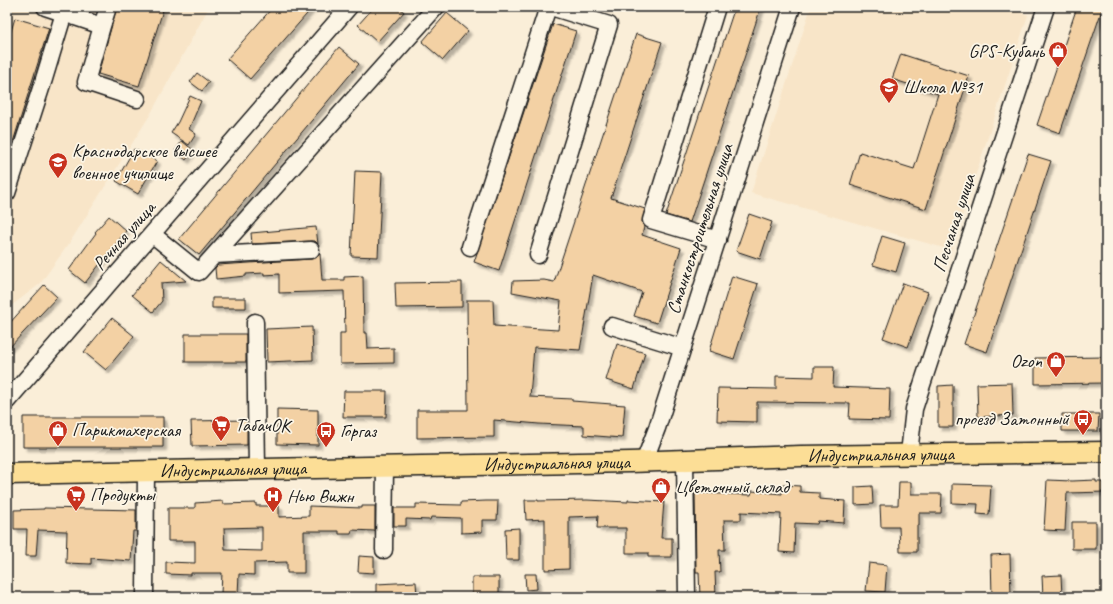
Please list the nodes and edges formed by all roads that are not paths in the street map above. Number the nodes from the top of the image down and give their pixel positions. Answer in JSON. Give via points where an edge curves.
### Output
{"nodes":[{"id":1,"x":45,"y":7,"type":"edge"},
{"id":2,"x":107,"y":7,"type":"edge"},
{"id":3,"x":349,"y":7,"type":"edge"},
{"id":4,"x":436,"y":7,"type":"edge"},
{"id":5,"x":549,"y":7,"type":"edge"},
{"id":6,"x":717,"y":7,"type":"edge"},
{"id":7,"x":792,"y":7,"type":"edge"},
{"id":8,"x":1046,"y":7,"type":"edge"},
{"id":9,"x":64,"y":13,"type":"junction"},
{"id":10,"x":102,"y":26,"type":"junction"},
{"id":11,"x":136,"y":99,"type":"dead end"},
{"id":12,"x":7,"y":193,"type":"edge"},
{"id":13,"x":152,"y":234,"type":"junction"},
{"id":14,"x":718,"y":240,"type":"junction"},
{"id":15,"x":470,"y":247,"type":"dead end"},
{"id":16,"x":312,"y":250,"type":"dead end"},
{"id":17,"x":214,"y":255,"type":"junction"},
{"id":18,"x":538,"y":255,"type":"dead end"},
{"id":19,"x":255,"y":322,"type":"dead end"},
{"id":20,"x":612,"y":326,"type":"dead end"},
{"id":21,"x":683,"y":348,"type":"junction"},
{"id":22,"x":7,"y":401,"type":"edge"},
{"id":23,"x":1106,"y":452,"type":"edge"},
{"id":24,"x":909,"y":454,"type":"junction"},
{"id":25,"x":685,"y":460,"type":"junction"},
{"id":26,"x":644,"y":462,"type":"junction"},
{"id":27,"x":385,"y":466,"type":"junction"},
{"id":28,"x":257,"y":469,"type":"junction"},
{"id":29,"x":146,"y":471,"type":"junction"},
{"id":30,"x":7,"y":474,"type":"edge"},
{"id":31,"x":384,"y":550,"type":"dead end"},
{"id":32,"x":145,"y":597,"type":"edge"},
{"id":33,"x":687,"y":597,"type":"edge"}],
"edges":[{"from":1,"to":9,"type":"street"},
{"from":2,"to":10,"type":"street"},
{"from":3,"to":13,"type":"street","name":"Речная улица"},
{"from":4,"to":17,"type":"street"},
{"from":5,"to":15,"type":"street"},
{"from":5,"to":18,"type":"street","via":[[609,25]]},
{"from":6,"to":14,"type":"street","via":[[651,220]]},
{"from":7,"to":14,"type":"street","name":"Станкостроительная улица"},
{"from":8,"to":24,"type":"street","name":"Песчаная улица","via":[[914,409]]},
{"from":9,"to":10,"type":"street"},
{"from":9,"to":12,"type":"street"},
{"from":10,"to":11,"type":"street","via":[[86,82]]},
{"from":13,"to":17,"type":"street","via":[[199,272]]},
{"from":13,"to":22,"type":"street","name":"Речная улица"},
{"from":14,"to":21,"type":"street","name":"Станкостроительная улица"},
{"from":16,"to":17,"type":"street"},
{"from":19,"to":28,"type":"street"},
{"from":20,"to":21,"type":"street"},
{"from":21,"to":26,"type":"street","name":"Станкостроительная улица"},
{"from":23,"to":24,"type":"main road","name":"Индустриальная улица"},
{"from":24,"to":25,"type":"main road","name":"Индустриальная улица"},
{"from":25,"to":26,"type":"main road","name":"Индустриальная улица"},
{"from":25,"to":33,"type":"street"},
{"from":26,"to":27,"type":"main road","name":"Индустриальная улица"},
{"from":27,"to":28,"type":"main road","name":"Индустриальная улица"},
{"from":27,"to":31,"type":"street"},
{"from":28,"to":29,"type":"main road","name":"Индустриальная улица"},
{"from":29,"to":30,"type":"main road","name":"Индустриальная улица"},
{"from":29,"to":32,"type":"street"}]}
